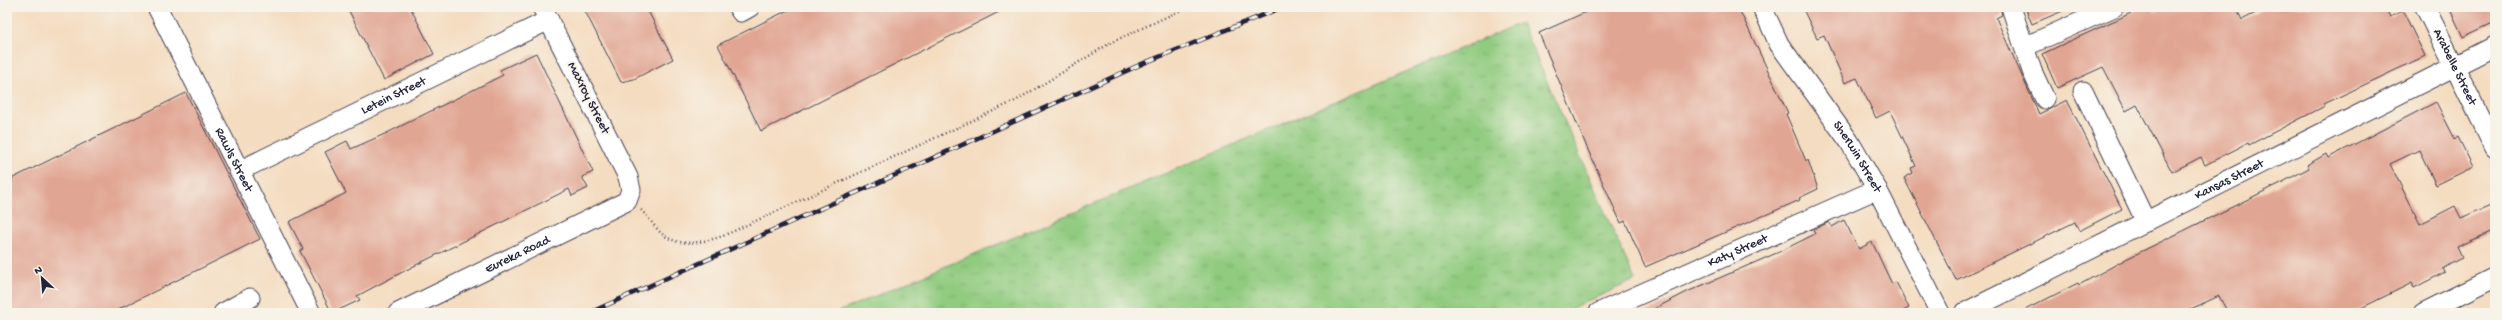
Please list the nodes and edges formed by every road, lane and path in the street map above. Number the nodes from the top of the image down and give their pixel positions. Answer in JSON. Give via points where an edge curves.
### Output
{"nodes":[{"id":1,"x":157,"y":7,"type":"edge"},
{"id":2,"x":738,"y":7,"type":"edge"},
{"id":3,"x":750,"y":7,"type":"edge"},
{"id":4,"x":1188,"y":7,"type":"edge"},
{"id":5,"x":1762,"y":7,"type":"edge"},
{"id":6,"x":2011,"y":7,"type":"edge"},
{"id":7,"x":2114,"y":7,"type":"edge"},
{"id":8,"x":2425,"y":7,"type":"edge"},
{"id":9,"x":545,"y":14,"type":"edge"},
{"id":10,"x":2495,"y":46,"type":"edge"},
{"id":11,"x":2024,"y":47,"type":"junction"},
{"id":12,"x":2454,"y":66,"type":"junction"},
{"id":13,"x":2083,"y":91,"type":"dead end"},
{"id":14,"x":2046,"y":99,"type":"dead end"},
{"id":15,"x":2495,"y":148,"type":"edge"},
{"id":16,"x":239,"y":171,"type":"junction"},
{"id":17,"x":1877,"y":188,"type":"junction"},
{"id":18,"x":629,"y":196,"type":"junction"},
{"id":19,"x":2146,"y":222,"type":"junction"},
{"id":20,"x":2495,"y":277,"type":"edge"},
{"id":21,"x":250,"y":298,"type":"dead end"},
{"id":22,"x":223,"y":313,"type":"edge"},
{"id":23,"x":311,"y":313,"type":"edge"},
{"id":24,"x":398,"y":313,"type":"edge"},
{"id":25,"x":1598,"y":313,"type":"edge"},
{"id":26,"x":1940,"y":313,"type":"edge"},
{"id":27,"x":1964,"y":313,"type":"edge"},
{"id":28,"x":2423,"y":313,"type":"edge"}],
"edges":[{"from":1,"to":16,"type":"street","name":"Rawls Street"},
{"from":2,"to":3,"type":"street","via":[[740,12]]},
{"from":4,"to":18,"type":"path","via":[[1112,42],[1017,100],[723,236],[700,243],[685,244],[670,239],[658,230]]},
{"from":5,"to":17,"type":"street","name":"Sherwin Street","via":[[1779,44],[1849,141]]},
{"from":6,"to":11,"type":"street"},
{"from":7,"to":11,"type":"street"},
{"from":8,"to":12,"type":"street","name":"Arabelle Street"},
{"from":9,"to":16,"type":"street","name":"Letein Street"},
{"from":9,"to":18,"type":"street","name":"Maxroy Street","via":[[628,177]]},
{"from":10,"to":12,"type":"street","name":"Kansas Street"},
{"from":11,"to":14,"type":"street"},
{"from":12,"to":15,"type":"street","name":"Arabelle Street"},
{"from":12,"to":19,"type":"street","name":"Kansas Street"},
{"from":13,"to":19,"type":"street"},
{"from":16,"to":23,"type":"street","name":"Rawls Street"},
{"from":17,"to":25,"type":"street","name":"Katy Street"},
{"from":17,"to":26,"type":"street","name":"Sherwin Street"},
{"from":18,"to":24,"type":"street","name":"Eureka Road"},
{"from":19,"to":27,"type":"street","name":"Kansas Street"},
{"from":20,"to":28,"type":"street"},
{"from":21,"to":22,"type":"street"}]}
